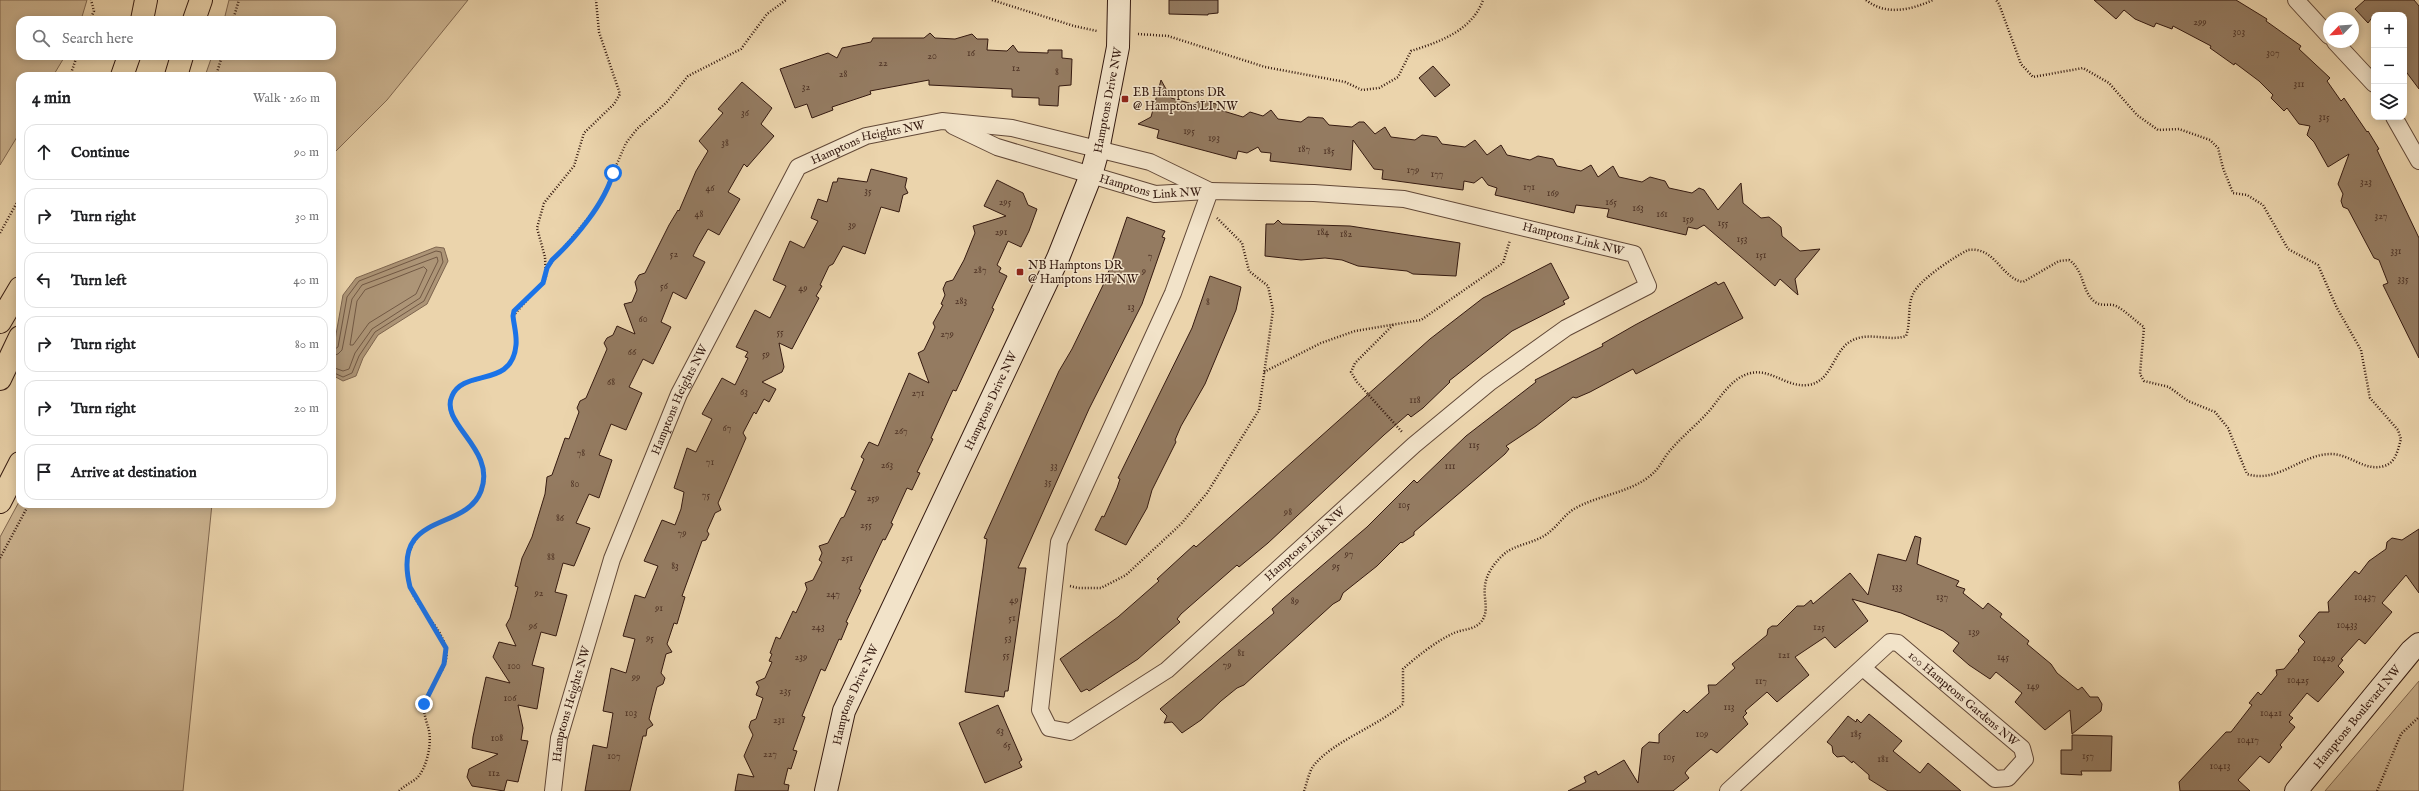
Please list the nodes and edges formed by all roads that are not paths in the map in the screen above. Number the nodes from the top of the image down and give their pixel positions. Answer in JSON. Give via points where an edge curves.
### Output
{"nodes":[{"id":1,"x":138,"y":0,"type":"edge"},
{"id":2,"x":146,"y":0,"type":"edge"},
{"id":3,"x":201,"y":0,"type":"edge"},
{"id":4,"x":1119,"y":0,"type":"edge"},
{"id":5,"x":2296,"y":0,"type":"edge"},
{"id":6,"x":141,"y":16,"type":"edge"},
{"id":7,"x":143,"y":16,"type":"edge"},
{"id":8,"x":195,"y":16,"type":"edge"},
{"id":9,"x":2323,"y":29,"type":"edge"},
{"id":10,"x":2341,"y":48,"type":"edge"},
{"id":11,"x":128,"y":60,"type":"edge"},
{"id":12,"x":181,"y":60,"type":"edge"},
{"id":13,"x":123,"y":72,"type":"edge"},
{"id":14,"x":177,"y":72,"type":"edge"},
{"id":15,"x":2371,"y":81,"type":"edge"},
{"id":16,"x":2396,"y":120,"type":"edge"},
{"id":17,"x":942,"y":122,"type":"junction"},
{"id":18,"x":1098,"y":150,"type":"junction"},
{"id":19,"x":2419,"y":161,"type":"edge"},
{"id":20,"x":1091,"y":176,"type":"junction"},
{"id":21,"x":1210,"y":191,"type":"junction"},
{"id":22,"x":16,"y":295,"type":"edge"},
{"id":23,"x":0,"y":322,"type":"edge"},
{"id":24,"x":16,"y":345,"type":"edge"},
{"id":25,"x":0,"y":379,"type":"edge"},
{"id":26,"x":16,"y":471,"type":"edge"},
{"id":27,"x":0,"y":502,"type":"edge"},
{"id":28,"x":2419,"y":644,"type":"edge"},
{"id":29,"x":1864,"y":668,"type":"junction"},
{"id":30,"x":553,"y":791,"type":"edge"},
{"id":31,"x":826,"y":791,"type":"edge"},
{"id":32,"x":1728,"y":791,"type":"edge"},
{"id":33,"x":2296,"y":791,"type":"edge"}],
"edges":[{"from":1,"to":6,"type":"main road"},
{"from":2,"to":7,"type":"main road"},
{"from":3,"to":8,"type":"main road"},
{"from":4,"to":18,"type":"street","name":"Hamptons Drive NW","via":[[1118,47]]},
{"from":5,"to":9,"type":"street"},
{"from":10,"to":15,"type":"street"},
{"from":11,"to":13,"type":"main road"},
{"from":12,"to":14,"type":"main road"},
{"from":16,"to":19,"type":"street"},
{"from":17,"to":18,"type":"street","name":"Hamptons Heights NW","via":[[1012,128]]},
{"from":17,"to":20,"type":"street","name":"Hamptons Heights NW","via":[[997,147]]},
{"from":17,"to":30,"type":"street","name":"Hamptons Heights NW","via":[[866,136],[798,167],[679,394],[612,559],[559,738]]},
{"from":18,"to":20,"type":"street","name":"Hamptons Drive NW"},
{"from":18,"to":21,"type":"street","name":"Hamptons Link NW","via":[[1150,162]]},
{"from":20,"to":21,"type":"street","name":"Hamptons Link NW","via":[[1156,194]]},
{"from":20,"to":31,"type":"street","name":"Hamptons Drive NW","via":[[1058,258],[844,711]]},
{"from":21,"to":21,"type":"street","name":"Hamptons Link NW","via":[[1314,193],[1404,199],[1634,254],[1648,286],[1566,328],[1489,383],[1414,445],[1167,670],[1070,732],[1049,728],[1040,710],[1059,542],[1173,293]]},
{"from":22,"to":23,"type":"main road"},
{"from":24,"to":25,"type":"main road"},
{"from":26,"to":27,"type":"main road"},
{"from":28,"to":33,"type":"street","name":"Hamptons Boulevard NW"},
{"from":29,"to":29,"type":"street","name":"100 Hamptons Gardens NW","via":[[1995,779],[2008,778],[2025,759],[2022,748],[1898,642],[1890,642]]},
{"from":29,"to":32,"type":"street","name":"100 Hamptons Gardens NW"}]}
